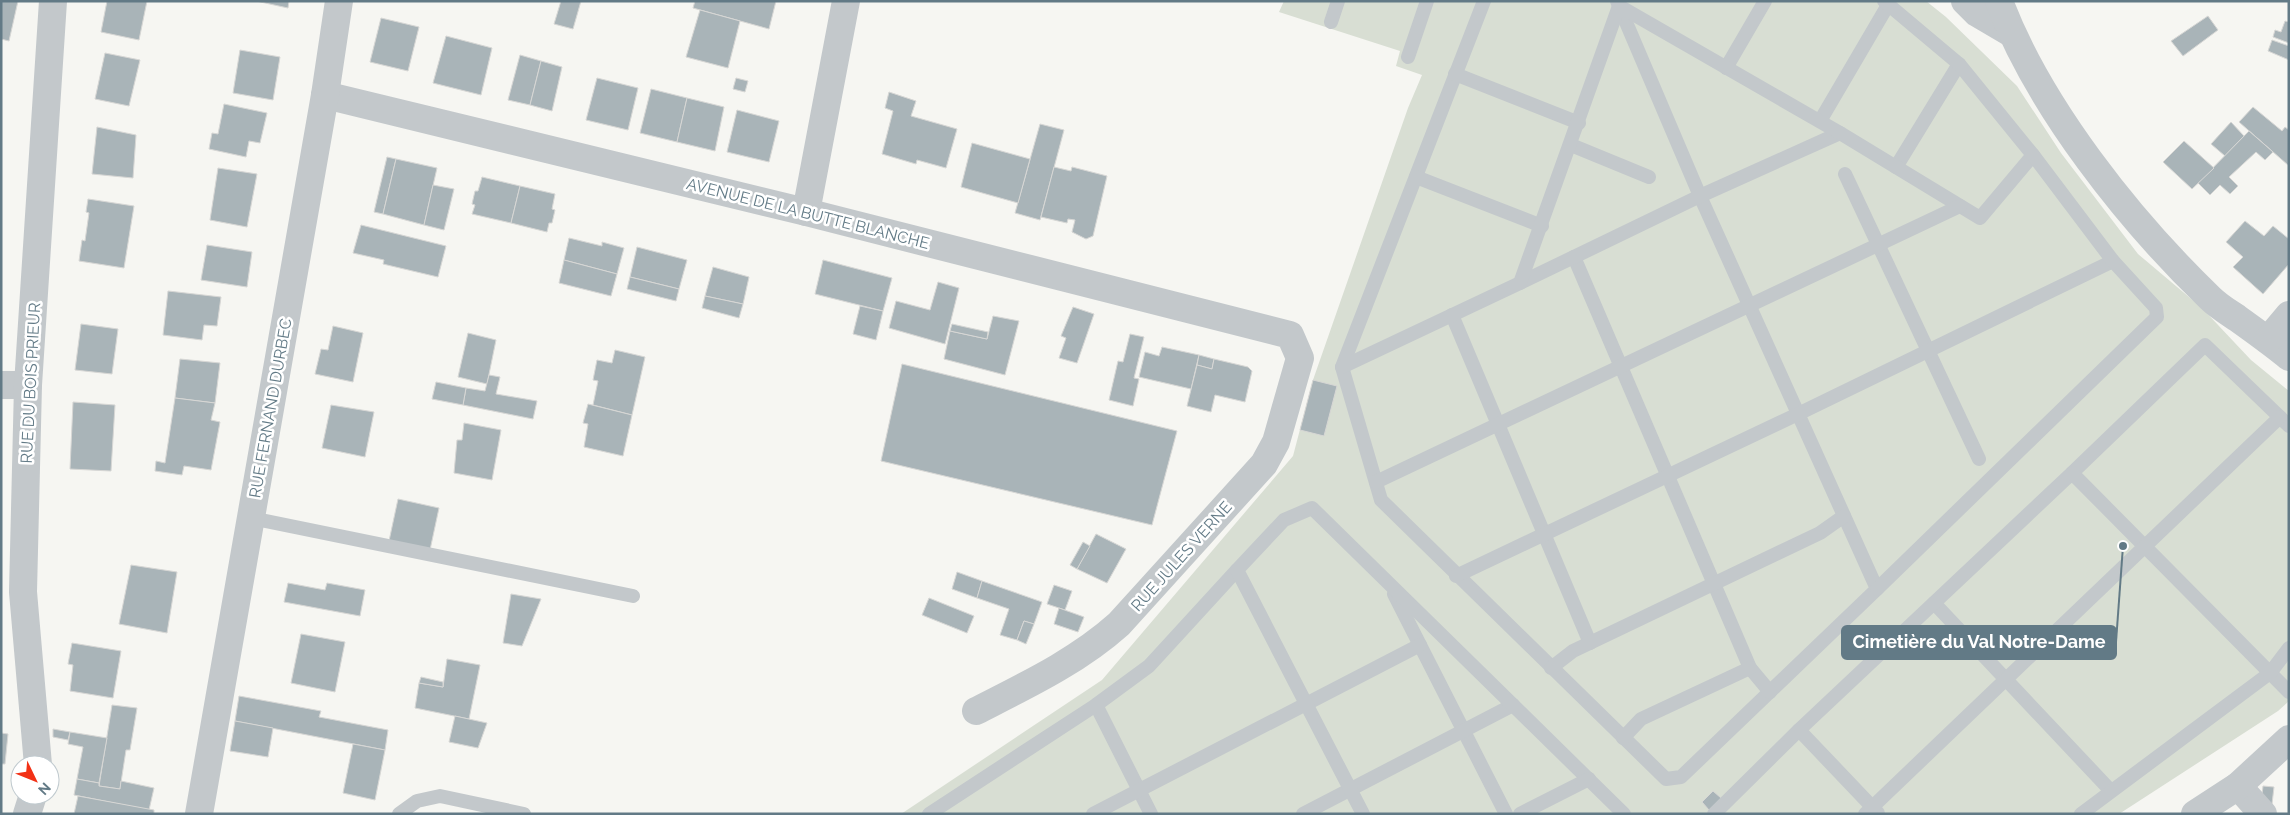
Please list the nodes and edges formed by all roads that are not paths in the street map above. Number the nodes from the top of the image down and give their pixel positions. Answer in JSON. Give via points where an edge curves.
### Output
{"nodes":[{"id":1,"x":54,"y":1,"type":"edge"},
{"id":2,"x":339,"y":1,"type":"edge"},
{"id":3,"x":846,"y":1,"type":"edge"},
{"id":4,"x":1338,"y":1,"type":"edge"},
{"id":5,"x":1427,"y":1,"type":"edge"},
{"id":6,"x":1484,"y":1,"type":"edge"},
{"id":7,"x":1765,"y":1,"type":"edge"},
{"id":8,"x":1965,"y":1,"type":"edge"},
{"id":9,"x":1999,"y":1,"type":"edge"},
{"id":10,"x":1886,"y":3,"type":"edge"},
{"id":11,"x":1618,"y":4,"type":"edge"},
{"id":12,"x":1331,"y":22,"type":"dead end"},
{"id":13,"x":2011,"y":33,"type":"junction"},
{"id":14,"x":1408,"y":56,"type":"dead end"},
{"id":15,"x":1959,"y":64,"type":"junction"},
{"id":16,"x":1726,"y":68,"type":"junction"},
{"id":17,"x":1455,"y":74,"type":"junction"},
{"id":18,"x":325,"y":94,"type":"junction"},
{"id":19,"x":1820,"y":121,"type":"junction"},
{"id":20,"x":1579,"y":123,"type":"junction"},
{"id":21,"x":1840,"y":133,"type":"junction"},
{"id":22,"x":1571,"y":146,"type":"junction"},
{"id":23,"x":2033,"y":155,"type":"junction"},
{"id":24,"x":1896,"y":167,"type":"junction"},
{"id":25,"x":1845,"y":174,"type":"dead end"},
{"id":26,"x":1416,"y":177,"type":"junction"},
{"id":27,"x":1649,"y":177,"type":"dead end"},
{"id":28,"x":1700,"y":196,"type":"junction"},
{"id":29,"x":1960,"y":206,"type":"junction"},
{"id":30,"x":806,"y":212,"type":"junction"},
{"id":31,"x":1542,"y":226,"type":"junction"},
{"id":32,"x":1878,"y":244,"type":"junction"},
{"id":33,"x":1574,"y":257,"type":"junction"},
{"id":34,"x":2114,"y":261,"type":"junction"},
{"id":35,"x":1520,"y":283,"type":"junction"},
{"id":36,"x":1749,"y":306,"type":"junction"},
{"id":37,"x":1452,"y":314,"type":"junction"},
{"id":38,"x":2289,"y":315,"type":"edge"},
{"id":39,"x":1290,"y":335,"type":"joint"},
{"id":40,"x":2278,"y":348,"type":"edge"},
{"id":41,"x":1929,"y":351,"type":"junction"},
{"id":42,"x":1621,"y":366,"type":"junction"},
{"id":43,"x":1342,"y":367,"type":"junction"},
{"id":44,"x":1,"y":385,"type":"edge"},
{"id":45,"x":28,"y":385,"type":"junction"},
{"id":46,"x":1798,"y":414,"type":"junction"},
{"id":47,"x":2284,"y":421,"type":"edge"},
{"id":48,"x":1498,"y":424,"type":"junction"},
{"id":49,"x":1979,"y":459,"type":"dead end"},
{"id":50,"x":2072,"y":474,"type":"junction"},
{"id":51,"x":1668,"y":476,"type":"junction"},
{"id":52,"x":1376,"y":482,"type":"junction"},
{"id":53,"x":1844,"y":516,"type":"junction"},
{"id":54,"x":251,"y":518,"type":"junction"},
{"id":55,"x":1544,"y":534,"type":"junction"},
{"id":56,"x":2144,"y":546,"type":"junction"},
{"id":57,"x":1238,"y":570,"type":"junction"},
{"id":58,"x":1456,"y":576,"type":"junction"},
{"id":59,"x":1388,"y":583,"type":"junction"},
{"id":60,"x":1714,"y":584,"type":"junction"},
{"id":61,"x":1877,"y":589,"type":"junction"},
{"id":62,"x":633,"y":596,"type":"dead end"},
{"id":63,"x":1934,"y":603,"type":"junction"},
{"id":64,"x":1590,"y":643,"type":"junction"},
{"id":65,"x":1420,"y":645,"type":"junction"},
{"id":66,"x":2289,"y":648,"type":"edge"},
{"id":67,"x":1551,"y":668,"type":"junction"},
{"id":68,"x":1750,"y":668,"type":"junction"},
{"id":69,"x":2270,"y":673,"type":"junction"},
{"id":70,"x":2006,"y":680,"type":"junction"},
{"id":71,"x":1770,"y":692,"type":"junction"},
{"id":72,"x":2289,"y":692,"type":"edge"},
{"id":73,"x":1306,"y":704,"type":"junction"},
{"id":74,"x":1096,"y":705,"type":"junction"},
{"id":75,"x":1513,"y":705,"type":"junction"},
{"id":76,"x":976,"y":711,"type":"dead end"},
{"id":77,"x":1463,"y":730,"type":"junction"},
{"id":78,"x":1799,"y":730,"type":"junction"},
{"id":79,"x":1623,"y":738,"type":"junction"},
{"id":80,"x":2289,"y":739,"type":"edge"},
{"id":81,"x":37,"y":755,"type":"edge"},
{"id":82,"x":1589,"y":779,"type":"junction"},
{"id":83,"x":2238,"y":786,"type":"junction"},
{"id":84,"x":1139,"y":790,"type":"junction"},
{"id":85,"x":1350,"y":790,"type":"junction"},
{"id":86,"x":2111,"y":791,"type":"junction"},
{"id":87,"x":1872,"y":812,"type":"edge"},
{"id":88,"x":199,"y":814,"type":"edge"},
{"id":89,"x":399,"y":814,"type":"edge"},
{"id":90,"x":524,"y":814,"type":"edge"},
{"id":91,"x":929,"y":814,"type":"edge"},
{"id":92,"x":1093,"y":814,"type":"edge"},
{"id":93,"x":1151,"y":814,"type":"edge"},
{"id":94,"x":1303,"y":814,"type":"edge"},
{"id":95,"x":1363,"y":814,"type":"edge"},
{"id":96,"x":1506,"y":814,"type":"edge"},
{"id":97,"x":1520,"y":814,"type":"edge"},
{"id":98,"x":1624,"y":814,"type":"edge"},
{"id":99,"x":1714,"y":814,"type":"edge"},
{"id":100,"x":2080,"y":814,"type":"edge"},
{"id":101,"x":2195,"y":814,"type":"edge"},
{"id":102,"x":2263,"y":814,"type":"edge"}],
"edges":[{"from":1,"to":45,"type":"street","name":"RUE DU BOIS PRIEUR"},
{"from":2,"to":18,"type":"street","name":"RUE FERNAND DURBEC"},
{"from":3,"to":30,"type":"street"},
{"from":4,"to":12,"type":"lane"},
{"from":5,"to":14,"type":"lane"},
{"from":6,"to":17,"type":"lane"},
{"from":7,"to":16,"type":"lane"},
{"from":8,"to":13,"type":"street","via":[[1977,13]]},
{"from":9,"to":13,"type":"street"},
{"from":10,"to":15,"type":"lane"},
{"from":10,"to":19,"type":"lane"},
{"from":11,"to":16,"type":"lane"},
{"from":11,"to":20,"type":"lane"},
{"from":11,"to":28,"type":"lane"},
{"from":13,"to":40,"type":"street","via":[[2050,102],[2095,169],[2145,229],[2211,300]]},
{"from":15,"to":23,"type":"lane"},
{"from":15,"to":24,"type":"lane"},
{"from":16,"to":19,"type":"lane"},
{"from":17,"to":20,"type":"lane"},
{"from":17,"to":26,"type":"lane"},
{"from":18,"to":30,"type":"street","name":"AVENUE DE LA BUTTE BLANCHE"},
{"from":18,"to":54,"type":"street","name":"RUE FERNAND DURBEC"},
{"from":19,"to":21,"type":"lane"},
{"from":20,"to":22,"type":"lane"},
{"from":21,"to":24,"type":"lane"},
{"from":21,"to":28,"type":"lane"},
{"from":22,"to":27,"type":"lane"},
{"from":22,"to":31,"type":"lane"},
{"from":23,"to":29,"type":"lane","via":[[1980,218]]},
{"from":23,"to":34,"type":"lane"},
{"from":24,"to":29,"type":"lane"},
{"from":25,"to":32,"type":"lane"},
{"from":26,"to":31,"type":"lane"},
{"from":26,"to":43,"type":"lane"},
{"from":28,"to":33,"type":"lane"},
{"from":28,"to":36,"type":"lane"},
{"from":29,"to":32,"type":"lane"},
{"from":30,"to":39,"type":"street","name":"AVENUE DE LA BUTTE BLANCHE"},
{"from":31,"to":35,"type":"lane"},
{"from":32,"to":36,"type":"lane"},
{"from":32,"to":41,"type":"lane"},
{"from":33,"to":35,"type":"lane"},
{"from":33,"to":42,"type":"lane"},
{"from":34,"to":41,"type":"lane"},
{"from":34,"to":61,"type":"lane","via":[[2156,308],[2157,317]]},
{"from":35,"to":37,"type":"lane"},
{"from":36,"to":42,"type":"lane"},
{"from":36,"to":46,"type":"lane"},
{"from":37,"to":43,"type":"lane"},
{"from":37,"to":48,"type":"lane"},
{"from":38,"to":40,"type":"street"},
{"from":39,"to":76,"type":"street","name":"RUE JULES VERNE","via":[[1300,358],[1276,442],[1264,464],[1120,624],[1101,640],[1031,683]]},
{"from":41,"to":46,"type":"lane"},
{"from":41,"to":49,"type":"lane"},
{"from":42,"to":48,"type":"lane"},
{"from":42,"to":51,"type":"lane"},
{"from":43,"to":52,"type":"lane"},
{"from":44,"to":45,"type":"street"},
{"from":45,"to":81,"type":"street","name":"RUE DU BOIS PRIEUR","via":[[23,592]]},
{"from":46,"to":51,"type":"lane"},
{"from":46,"to":53,"type":"lane"},
{"from":47,"to":50,"type":"lane","via":[[2205,345]]},
{"from":47,"to":56,"type":"lane"},
{"from":48,"to":52,"type":"lane"},
{"from":48,"to":55,"type":"lane"},
{"from":50,"to":56,"type":"lane"},
{"from":50,"to":63,"type":"lane"},
{"from":51,"to":55,"type":"lane"},
{"from":51,"to":60,"type":"lane"},
{"from":52,"to":58,"type":"lane","via":[[1381,500]]},
{"from":53,"to":60,"type":"lane","via":[[1820,534]]},
{"from":53,"to":61,"type":"lane"},
{"from":54,"to":62,"type":"lane"},
{"from":54,"to":88,"type":"street","name":"RUE FERNAND DURBEC"},
{"from":55,"to":58,"type":"lane"},
{"from":55,"to":64,"type":"lane"},
{"from":56,"to":69,"type":"lane"},
{"from":56,"to":70,"type":"lane"},
{"from":57,"to":59,"type":"lane","via":[[1284,520],[1312,508]]},
{"from":57,"to":73,"type":"lane"},
{"from":57,"to":74,"type":"lane","via":[[1149,666]]},
{"from":58,"to":67,"type":"lane"},
{"from":59,"to":65,"type":"lane"},
{"from":59,"to":75,"type":"lane"},
{"from":60,"to":64,"type":"lane"},
{"from":60,"to":68,"type":"lane"},
{"from":61,"to":71,"type":"lane"},
{"from":63,"to":70,"type":"lane"},
{"from":63,"to":78,"type":"lane"},
{"from":64,"to":67,"type":"lane"},
{"from":65,"to":73,"type":"lane"},
{"from":65,"to":77,"type":"lane"},
{"from":66,"to":69,"type":"lane"},
{"from":67,"to":79,"type":"lane"},
{"from":68,"to":71,"type":"lane"},
{"from":68,"to":79,"type":"lane","via":[[1641,719]]},
{"from":69,"to":72,"type":"lane"},
{"from":69,"to":86,"type":"lane"},
{"from":70,"to":86,"type":"lane"},
{"from":70,"to":87,"type":"lane"},
{"from":71,"to":79,"type":"lane","via":[[1681,778],[1666,779]]},
{"from":73,"to":84,"type":"lane"},
{"from":73,"to":85,"type":"lane"},
{"from":74,"to":84,"type":"lane"},
{"from":74,"to":91,"type":"lane"},
{"from":75,"to":77,"type":"lane"},
{"from":75,"to":82,"type":"lane"},
{"from":77,"to":85,"type":"lane"},
{"from":77,"to":96,"type":"lane"},
{"from":78,"to":87,"type":"lane"},
{"from":78,"to":99,"type":"lane"},
{"from":80,"to":83,"type":"street"},
{"from":82,"to":97,"type":"lane"},
{"from":82,"to":98,"type":"lane"},
{"from":83,"to":101,"type":"street"},
{"from":83,"to":102,"type":"street"},
{"from":84,"to":92,"type":"lane"},
{"from":84,"to":93,"type":"lane"},
{"from":85,"to":94,"type":"lane"},
{"from":85,"to":95,"type":"lane"},
{"from":86,"to":100,"type":"lane"},
{"from":89,"to":90,"type":"lane","via":[[418,801],[440,796]]}]}
